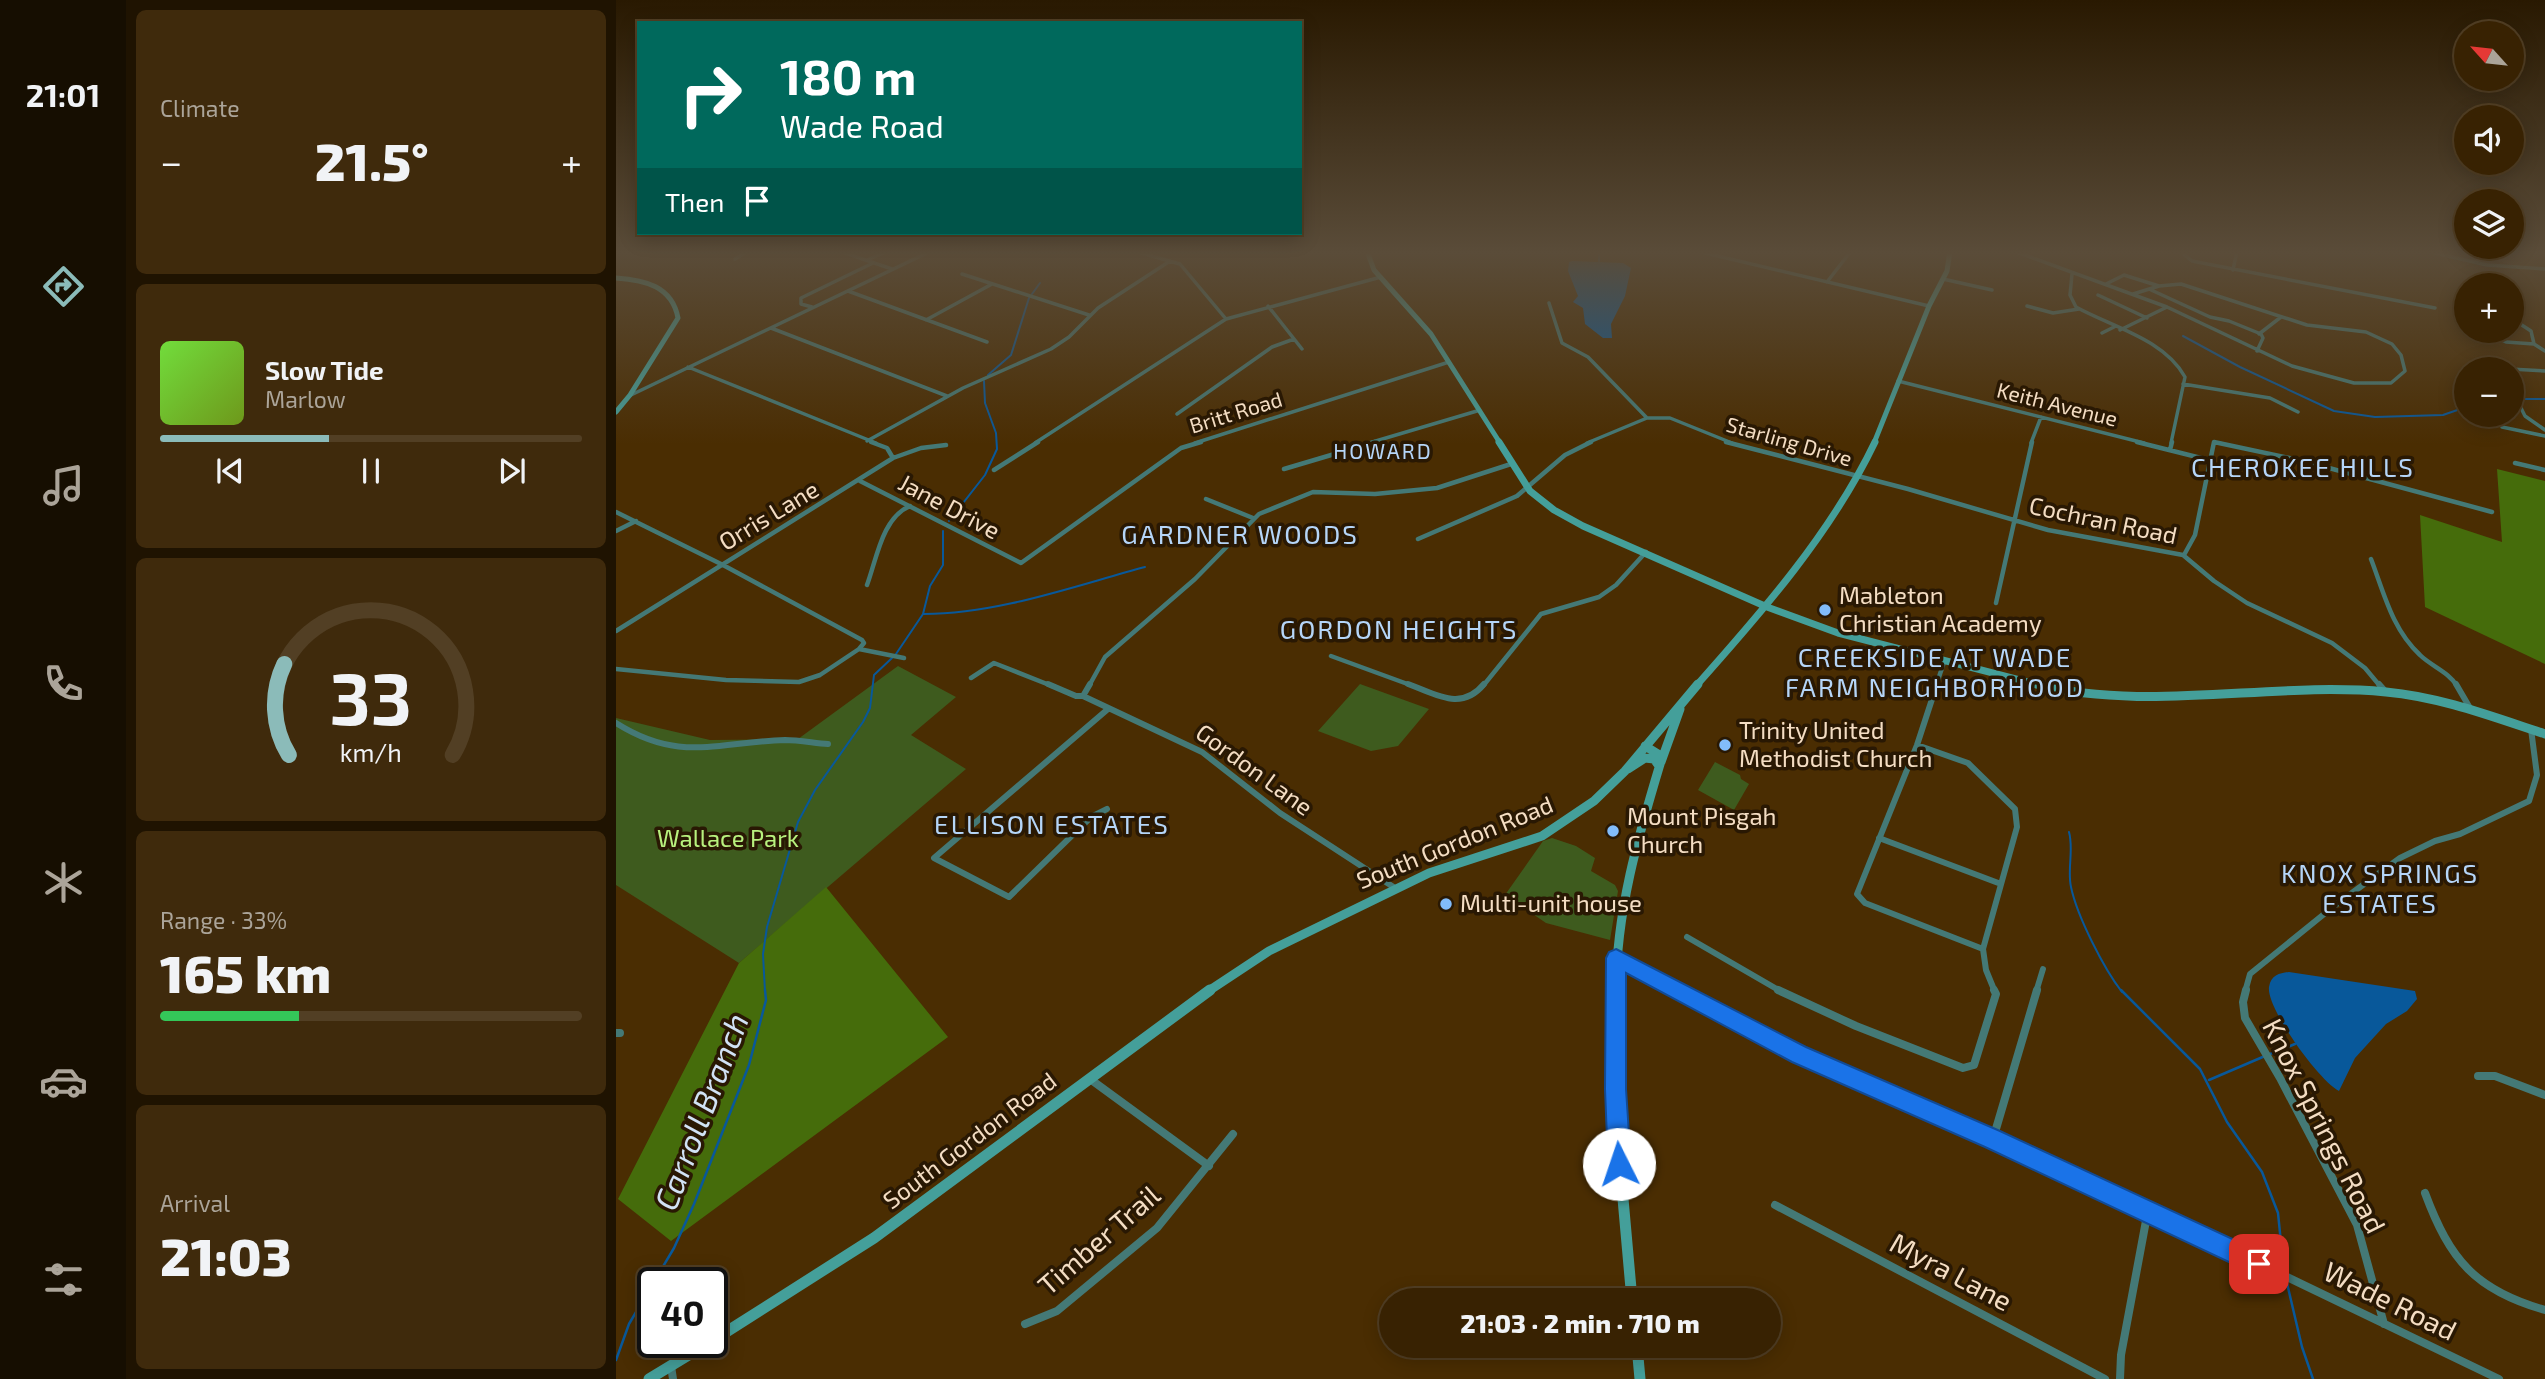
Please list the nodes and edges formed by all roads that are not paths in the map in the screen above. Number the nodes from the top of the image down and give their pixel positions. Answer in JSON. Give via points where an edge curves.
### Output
{"nodes":[{"id":1,"x":678,"y":315,"type":"edge"},
{"id":2,"x":798,"y":315,"type":"edge"},
{"id":3,"x":914,"y":315,"type":"edge"},
{"id":4,"x":935,"y":315,"type":"edge"},
{"id":5,"x":1089,"y":315,"type":"edge"},
{"id":6,"x":1224,"y":315,"type":"edge"},
{"id":7,"x":1235,"y":315,"type":"edge"},
{"id":8,"x":1275,"y":315,"type":"edge"},
{"id":9,"x":1415,"y":315,"type":"edge"},
{"id":10,"x":1553,"y":315,"type":"edge"},
{"id":11,"x":1925,"y":315,"type":"edge"},
{"id":12,"x":2092,"y":315,"type":"edge"},
{"id":13,"x":2141,"y":315,"type":"edge"},
{"id":14,"x":2152,"y":315,"type":"edge"},
{"id":15,"x":2184,"y":315,"type":"edge"},
{"id":16,"x":2206,"y":315,"type":"edge"},
{"id":17,"x":2276,"y":315,"type":"edge"},
{"id":18,"x":2281,"y":317,"type":"junction"},
{"id":19,"x":1226,"y":318,"type":"junction"},
{"id":20,"x":2147,"y":318,"type":"junction"},
{"id":21,"x":926,"y":320,"type":"junction"},
{"id":22,"x":2524,"y":324,"type":"edge"},
{"id":23,"x":2114,"y":327,"type":"junction"},
{"id":24,"x":771,"y":328,"type":"junction"},
{"id":25,"x":2120,"y":331,"type":"junction"},
{"id":26,"x":2102,"y":333,"type":"dead end"},
{"id":27,"x":2259,"y":334,"type":"junction"},
{"id":28,"x":1294,"y":339,"type":"junction"},
{"id":29,"x":987,"y":342,"type":"dead end"},
{"id":30,"x":2524,"y":343,"type":"edge"},
{"id":31,"x":2534,"y":344,"type":"junction"},
{"id":32,"x":1302,"y":349,"type":"dead end"},
{"id":33,"x":2258,"y":351,"type":"junction"},
{"id":34,"x":2545,"y":351,"type":"edge"},
{"id":35,"x":1449,"y":362,"type":"junction"},
{"id":36,"x":688,"y":367,"type":"junction"},
{"id":37,"x":2524,"y":370,"type":"edge"},
{"id":38,"x":2545,"y":371,"type":"edge"},
{"id":39,"x":1898,"y":381,"type":"junction"},
{"id":40,"x":2183,"y":384,"type":"junction"},
{"id":41,"x":630,"y":395,"type":"junction"},
{"id":42,"x":947,"y":396,"type":"junction"},
{"id":43,"x":1477,"y":411,"type":"junction"},
{"id":44,"x":616,"y":412,"type":"edge"},
{"id":45,"x":2298,"y":412,"type":"dead end"},
{"id":46,"x":1177,"y":414,"type":"dead end"},
{"id":47,"x":2524,"y":414,"type":"edge"},
{"id":48,"x":2041,"y":417,"type":"junction"},
{"id":49,"x":1647,"y":418,"type":"junction"},
{"id":50,"x":2502,"y":427,"type":"dead end"},
{"id":51,"x":2545,"y":430,"type":"edge"},
{"id":52,"x":2545,"y":436,"type":"edge"},
{"id":53,"x":867,"y":441,"type":"junction"},
{"id":54,"x":946,"y":444,"type":"dead end"},
{"id":55,"x":2170,"y":450,"type":"junction"},
{"id":56,"x":893,"y":458,"type":"junction"},
{"id":57,"x":2209,"y":460,"type":"junction"},
{"id":58,"x":2515,"y":463,"type":"dead end"},
{"id":59,"x":1511,"y":464,"type":"junction"},
{"id":60,"x":1284,"y":469,"type":"dead end"},
{"id":61,"x":994,"y":470,"type":"dead end"},
{"id":62,"x":2545,"y":470,"type":"edge"},
{"id":63,"x":1858,"y":477,"type":"junction"},
{"id":64,"x":860,"y":481,"type":"junction"},
{"id":65,"x":1528,"y":489,"type":"junction"},
{"id":66,"x":1206,"y":499,"type":"dead end"},
{"id":67,"x":909,"y":506,"type":"junction"},
{"id":68,"x":616,"y":512,"type":"edge"},
{"id":69,"x":2492,"y":512,"type":"dead end"},
{"id":70,"x":1252,"y":518,"type":"junction"},
{"id":71,"x":2014,"y":521,"type":"junction"},
{"id":72,"x":636,"y":522,"type":"junction"},
{"id":73,"x":616,"y":531,"type":"edge"},
{"id":74,"x":1418,"y":539,"type":"dead end"},
{"id":75,"x":1646,"y":552,"type":"junction"},
{"id":76,"x":2184,"y":555,"type":"junction"},
{"id":77,"x":2371,"y":559,"type":"dead end"},
{"id":78,"x":1021,"y":563,"type":"joint"},
{"id":79,"x":723,"y":565,"type":"junction"},
{"id":80,"x":867,"y":585,"type":"dead end"},
{"id":81,"x":1996,"y":603,"type":"dead end"},
{"id":82,"x":1767,"y":607,"type":"junction"},
{"id":83,"x":616,"y":631,"type":"edge"},
{"id":84,"x":859,"y":649,"type":"junction"},
{"id":85,"x":1331,"y":656,"type":"dead end"},
{"id":86,"x":904,"y":657,"type":"dead end"},
{"id":87,"x":1944,"y":662,"type":"junction"},
{"id":88,"x":616,"y":669,"type":"edge"},
{"id":89,"x":971,"y":678,"type":"dead end"},
{"id":90,"x":2386,"y":692,"type":"junction"},
{"id":91,"x":1083,"y":696,"type":"junction"},
{"id":92,"x":1684,"y":699,"type":"junction"},
{"id":93,"x":2470,"y":708,"type":"junction"},
{"id":94,"x":1108,"y":709,"type":"junction"},
{"id":95,"x":616,"y":723,"type":"edge"},
{"id":96,"x":2531,"y":729,"type":"junction"},
{"id":97,"x":2545,"y":734,"type":"edge"},
{"id":98,"x":828,"y":744,"type":"dead end"},
{"id":99,"x":1917,"y":745,"type":"junction"},
{"id":100,"x":1645,"y":746,"type":"junction"},
{"id":101,"x":1659,"y":768,"type":"junction"},
{"id":102,"x":1625,"y":771,"type":"junction"},
{"id":103,"x":1107,"y":810,"type":"dead end"},
{"id":104,"x":1879,"y":838,"type":"junction"},
{"id":105,"x":2001,"y":884,"type":"junction"},
{"id":106,"x":1395,"y":888,"type":"junction"},
{"id":107,"x":1687,"y":937,"type":"dead end"},
{"id":108,"x":1983,"y":949,"type":"junction"},
{"id":109,"x":1616,"y":958,"type":"junction"},
{"id":110,"x":2043,"y":969,"type":"dead end"},
{"id":111,"x":2478,"y":1076,"type":"dead end"},
{"id":112,"x":1089,"y":1078,"type":"junction"},
{"id":113,"x":2545,"y":1095,"type":"edge"},
{"id":114,"x":1233,"y":1134,"type":"dead end"},
{"id":115,"x":1993,"y":1139,"type":"junction"},
{"id":116,"x":1209,"y":1166,"type":"junction"},
{"id":117,"x":2425,"y":1193,"type":"dead end"},
{"id":118,"x":1775,"y":1205,"type":"dead end"},
{"id":119,"x":2148,"y":1210,"type":"junction"},
{"id":120,"x":1631,"y":1288,"type":"edge"},
{"id":121,"x":2545,"y":1310,"type":"edge"},
{"id":122,"x":1025,"y":1324,"type":"dead end"},
{"id":123,"x":2384,"y":1324,"type":"junction"},
{"id":124,"x":728,"y":1330,"type":"edge"},
{"id":125,"x":690,"y":1358,"type":"edge"},
{"id":126,"x":1638,"y":1358,"type":"edge"},
{"id":127,"x":672,"y":1372,"type":"edge"},
{"id":128,"x":2481,"y":1375,"type":"edge"},
{"id":129,"x":649,"y":1379,"type":"edge"},
{"id":130,"x":1640,"y":1379,"type":"edge"},
{"id":131,"x":2105,"y":1379,"type":"edge"},
{"id":132,"x":2120,"y":1379,"type":"edge"},
{"id":133,"x":2499,"y":1379,"type":"edge"}],
"edges":[{"from":1,"to":41,"type":"street"},
{"from":2,"to":24,"type":"street"},
{"from":3,"to":21,"type":"street"},
{"from":4,"to":21,"type":"street"},
{"from":5,"to":42,"type":"street","via":[[1051,349]]},
{"from":6,"to":19,"type":"street"},
{"from":7,"to":19,"type":"street"},
{"from":8,"to":28,"type":"street"},
{"from":9,"to":35,"type":"street"},
{"from":10,"to":49,"type":"street","via":[[1562,343],[1588,357]]},
{"from":11,"to":39,"type":"street","name":"South Gordon Road"},
{"from":12,"to":23,"type":"street"},
{"from":13,"to":20,"type":"street"},
{"from":14,"to":20,"type":"street"},
{"from":15,"to":33,"type":"street"},
{"from":16,"to":27,"type":"street"},
{"from":17,"to":18,"type":"street"},
{"from":18,"to":27,"type":"street"},
{"from":18,"to":33,"type":"street","via":[[2381,337],[2401,355],[2404,374],[2391,383],[2354,383]]},
{"from":19,"to":61,"type":"street"},
{"from":20,"to":25,"type":"street"},
{"from":21,"to":29,"type":"street"},
{"from":22,"to":31,"type":"street"},
{"from":23,"to":25,"type":"street"},
{"from":23,"to":26,"type":"street"},
{"from":24,"to":36,"type":"street"},
{"from":24,"to":42,"type":"street"},
{"from":25,"to":40,"type":"street","via":[[2178,363],[2185,377]]},
{"from":27,"to":33,"type":"street","via":[[2263,338]]},
{"from":28,"to":32,"type":"street"},
{"from":28,"to":46,"type":"street","via":[[1262,353]]},
{"from":30,"to":31,"type":"street"},
{"from":31,"to":34,"type":"street"},
{"from":35,"to":43,"type":"street"},
{"from":35,"to":78,"type":"street","name":"Britt Road","via":[[1181,448]]},
{"from":36,"to":41,"type":"street"},
{"from":36,"to":53,"type":"street"},
{"from":37,"to":38,"type":"street"},
{"from":39,"to":48,"type":"street","name":"Keith Avenue"},
{"from":39,"to":63,"type":"street","name":"South Gordon Road"},
{"from":40,"to":45,"type":"street","via":[[2270,398]]},
{"from":40,"to":55,"type":"street"},
{"from":41,"to":44,"type":"street"},
{"from":42,"to":53,"type":"street"},
{"from":43,"to":59,"type":"street"},
{"from":43,"to":60,"type":"street"},
{"from":47,"to":51,"type":"street"},
{"from":48,"to":55,"type":"street","name":"Keith Avenue"},
{"from":48,"to":71,"type":"street"},
{"from":49,"to":63,"type":"street","name":"Starling Drive","via":[[1676,419],[1727,442]]},
{"from":49,"to":65,"type":"street","name":"Starling Drive","via":[[1566,455]]},
{"from":50,"to":52,"type":"street"},
{"from":53,"to":56,"type":"street","via":[[887,448]]},
{"from":54,"to":56,"type":"street","name":"Orris Lane"},
{"from":55,"to":57,"type":"street","name":"Keith Avenue"},
{"from":56,"to":64,"type":"street","name":"Orris Lane"},
{"from":57,"to":69,"type":"street","via":[[2214,442],[2220,441]]},
{"from":57,"to":76,"type":"street","via":[[2194,535]]},
{"from":58,"to":62,"type":"street"},
{"from":59,"to":65,"type":"street"},
{"from":59,"to":70,"type":"street","via":[[1437,488],[1375,494],[1313,492]]},
{"from":63,"to":71,"type":"street","name":"Cochran Road"},
{"from":63,"to":82,"type":"street","name":"South Gordon Road"},
{"from":64,"to":67,"type":"street","name":"Jane Drive"},
{"from":64,"to":79,"type":"street","name":"Orris Lane"},
{"from":65,"to":74,"type":"street","name":"Starling Drive"},
{"from":65,"to":75,"type":"street","via":[[1583,526]]},
{"from":66,"to":70,"type":"street"},
{"from":67,"to":78,"type":"street","name":"Jane Drive"},
{"from":67,"to":80,"type":"street","via":[[890,520]]},
{"from":68,"to":72,"type":"street"},
{"from":70,"to":91,"type":"street","via":[[1223,553],[1105,657]]},
{"from":71,"to":76,"type":"street","name":"Cochran Road"},
{"from":71,"to":81,"type":"street"},
{"from":72,"to":73,"type":"street"},
{"from":72,"to":79,"type":"street"},
{"from":75,"to":82,"type":"street"},
{"from":75,"to":85,"type":"street","via":[[1606,595],[1541,614],[1469,698],[1452,700]]},
{"from":76,"to":90,"type":"street","name":"Cochran Road","via":[[2247,603],[2332,643],[2365,668]]},
{"from":77,"to":93,"type":"street","via":[[2397,629],[2420,655],[2453,679]]},
{"from":79,"to":83,"type":"street","name":"Orris Lane"},
{"from":79,"to":84,"type":"street","via":[[862,640]]},
{"from":82,"to":87,"type":"street","via":[[1838,633]]},
{"from":82,"to":92,"type":"street","name":"South Gordon Road"},
{"from":84,"to":86,"type":"street"},
{"from":84,"to":88,"type":"street","via":[[820,675],[799,682]]},
{"from":87,"to":90,"type":"street","via":[[2048,687],[2101,694]]},
{"from":87,"to":99,"type":"street"},
{"from":89,"to":91,"type":"street","name":"Gordon Lane","via":[[994,662]]},
{"from":90,"to":93,"type":"street"},
{"from":91,"to":94,"type":"street","name":"Gordon Lane"},
{"from":92,"to":100,"type":"street","name":"South Gordon Road"},
{"from":92,"to":101,"type":"street"},
{"from":93,"to":96,"type":"street"},
{"from":94,"to":103,"type":"street","via":[[934,858],[1009,897],[1091,817]]},
{"from":94,"to":106,"type":"street","name":"Gordon Lane","via":[[1202,752],[1280,813]]},
{"from":95,"to":98,"type":"street","via":[[632,736],[685,749],[786,740]]},
{"from":96,"to":97,"type":"street"},
{"from":96,"to":123,"type":"street","name":"Knox Springs Road","via":[[2537,780],[2529,801],[2400,858],[2250,974],[2245,986],[2245,1018],[2357,1225]]},
{"from":99,"to":104,"type":"street"},
{"from":99,"to":105,"type":"street","via":[[1968,763],[2015,809],[2017,827]]},
{"from":100,"to":101,"type":"street","via":[[1661,758]]},
{"from":100,"to":102,"type":"street","name":"South Gordon Road"},
{"from":101,"to":102,"type":"street","via":[[1654,759],[1645,758]]},
{"from":101,"to":109,"type":"street","via":[[1631,862]]},
{"from":102,"to":106,"type":"street","name":"South Gordon Road","via":[[1580,813],[1542,836]]},
{"from":104,"to":105,"type":"street"},
{"from":104,"to":108,"type":"street","via":[[1857,894],[1865,903]]},
{"from":105,"to":108,"type":"street"},
{"from":106,"to":112,"type":"street","name":"South Gordon Road","via":[[1269,951]]},
{"from":107,"to":108,"type":"street","via":[[1800,1002],[1963,1068],[1974,1065],[1996,994]]},
{"from":109,"to":115,"type":"street","name":"Wade Road","via":[[1799,1054]]},
{"from":109,"to":120,"type":"street","via":[[1616,1120]]},
{"from":110,"to":115,"type":"street"},
{"from":111,"to":113,"type":"street","via":[[2495,1076]]},
{"from":112,"to":116,"type":"street"},
{"from":112,"to":124,"type":"street","name":"South Gordon Road","via":[[874,1238]]},
{"from":114,"to":116,"type":"street","name":"Timber Trail"},
{"from":115,"to":119,"type":"street","name":"Wade Road"},
{"from":116,"to":122,"type":"street","name":"Timber Trail","via":[[1157,1228],[1057,1311]]},
{"from":117,"to":121,"type":"street","via":[[2448,1249],[2467,1271],[2491,1288]]},
{"from":118,"to":131,"type":"street","name":"Myra Lane"},
{"from":119,"to":123,"type":"street","name":"Wade Road"},
{"from":119,"to":132,"type":"street"},
{"from":123,"to":128,"type":"street","name":"Wade Road"},
{"from":125,"to":127,"type":"street","name":"South Gordon Road"},
{"from":126,"to":130,"type":"street"},
{"from":127,"to":129,"type":"street","name":"South Gordon Road"},
{"from":128,"to":133,"type":"street","name":"Wade Road"}]}
